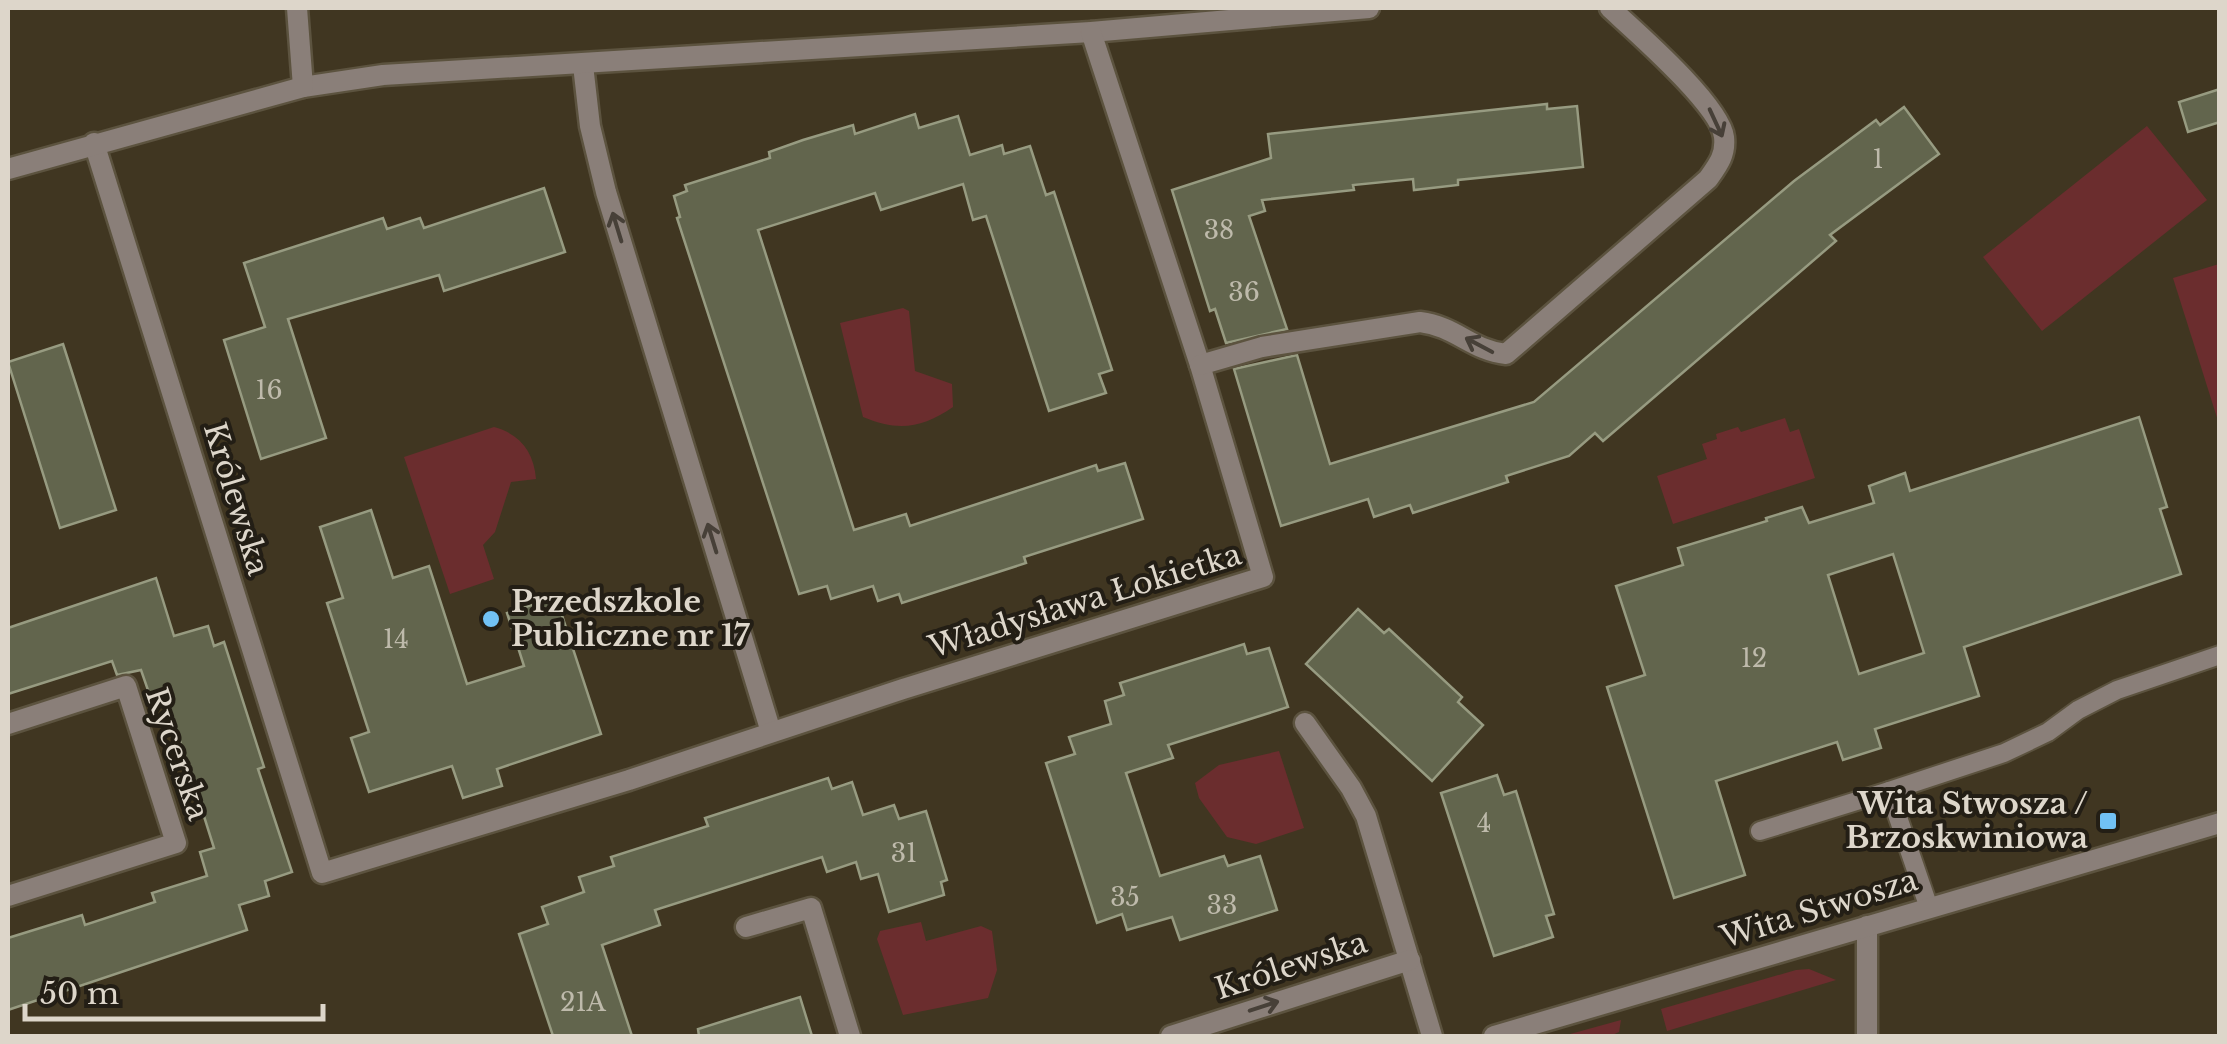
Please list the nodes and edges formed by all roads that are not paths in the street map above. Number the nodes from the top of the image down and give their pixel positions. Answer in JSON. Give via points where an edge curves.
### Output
{"nodes":[{"id":1,"x":297,"y":8,"type":"edge"},
{"id":2,"x":1369,"y":8,"type":"edge"},
{"id":3,"x":1610,"y":8,"type":"edge"},
{"id":4,"x":1235,"y":13,"type":"edge"},
{"id":5,"x":1091,"y":32,"type":"junction"},
{"id":6,"x":583,"y":64,"type":"junction"},
{"id":7,"x":304,"y":88,"type":"junction"},
{"id":8,"x":94,"y":142,"type":"junction"},
{"id":9,"x":8,"y":169,"type":"edge"},
{"id":10,"x":1200,"y":365,"type":"junction"},
{"id":11,"x":2220,"y":656,"type":"edge"},
{"id":12,"x":1305,"y":723,"type":"dead end"},
{"id":13,"x":8,"y":724,"type":"edge"},
{"id":14,"x":771,"y":732,"type":"junction"},
{"id":15,"x":1889,"y":791,"type":"junction"},
{"id":16,"x":2220,"y":823,"type":"edge"},
{"id":17,"x":1760,"y":831,"type":"dead end"},
{"id":18,"x":322,"y":873,"type":"joint"},
{"id":19,"x":8,"y":896,"type":"edge"},
{"id":20,"x":1928,"y":908,"type":"junction"},
{"id":21,"x":1867,"y":926,"type":"junction"},
{"id":22,"x":746,"y":928,"type":"dead end"},
{"id":23,"x":1410,"y":960,"type":"junction"},
{"id":24,"x":850,"y":1036,"type":"edge"},
{"id":25,"x":1171,"y":1036,"type":"edge"},
{"id":26,"x":1432,"y":1036,"type":"edge"},
{"id":27,"x":1494,"y":1036,"type":"edge"},
{"id":28,"x":1867,"y":1036,"type":"edge"}],
"edges":[{"from":1,"to":7,"type":"street"},
{"from":2,"to":4,"type":"street"},
{"from":3,"to":10,"type":"street","one_way":true,"via":[[1710,108],[1724,134],[1723,159],[1708,179],[1506,354],[1420,322],[1262,347]]},
{"from":4,"to":5,"type":"street"},
{"from":5,"to":6,"type":"street"},
{"from":5,"to":10,"type":"street","name":"Władysława Łokietka"},
{"from":6,"to":7,"type":"street","via":[[383,75]]},
{"from":14,"to":6,"type":"street","one_way":true,"via":[[606,192]]},
{"from":7,"to":8,"type":"street"},
{"from":8,"to":9,"type":"street"},
{"from":8,"to":18,"type":"street","name":"Królewska"},
{"from":10,"to":14,"type":"street","name":"Władysława Łokietka","via":[[1263,577]]},
{"from":11,"to":15,"type":"lane","via":[[2117,690],[2004,753]]},
{"from":12,"to":23,"type":"street","via":[[1366,816]]},
{"from":13,"to":19,"type":"street","name":"Rycerska","via":[[126,686],[176,843]]},
{"from":14,"to":18,"type":"street","name":"Władysława Łokietka"},
{"from":15,"to":17,"type":"lane"},
{"from":15,"to":20,"type":"lane"},
{"from":16,"to":20,"type":"street","name":"Wita Stwosza"},
{"from":20,"to":21,"type":"street","name":"Wita Stwosza"},
{"from":21,"to":27,"type":"street","name":"Wita Stwosza"},
{"from":21,"to":28,"type":"street"},
{"from":22,"to":24,"type":"street","via":[[811,908]]},
{"from":25,"to":23,"type":"street","name":"Królewska","one_way":true},
{"from":23,"to":26,"type":"street","name":"Królewska"}]}
